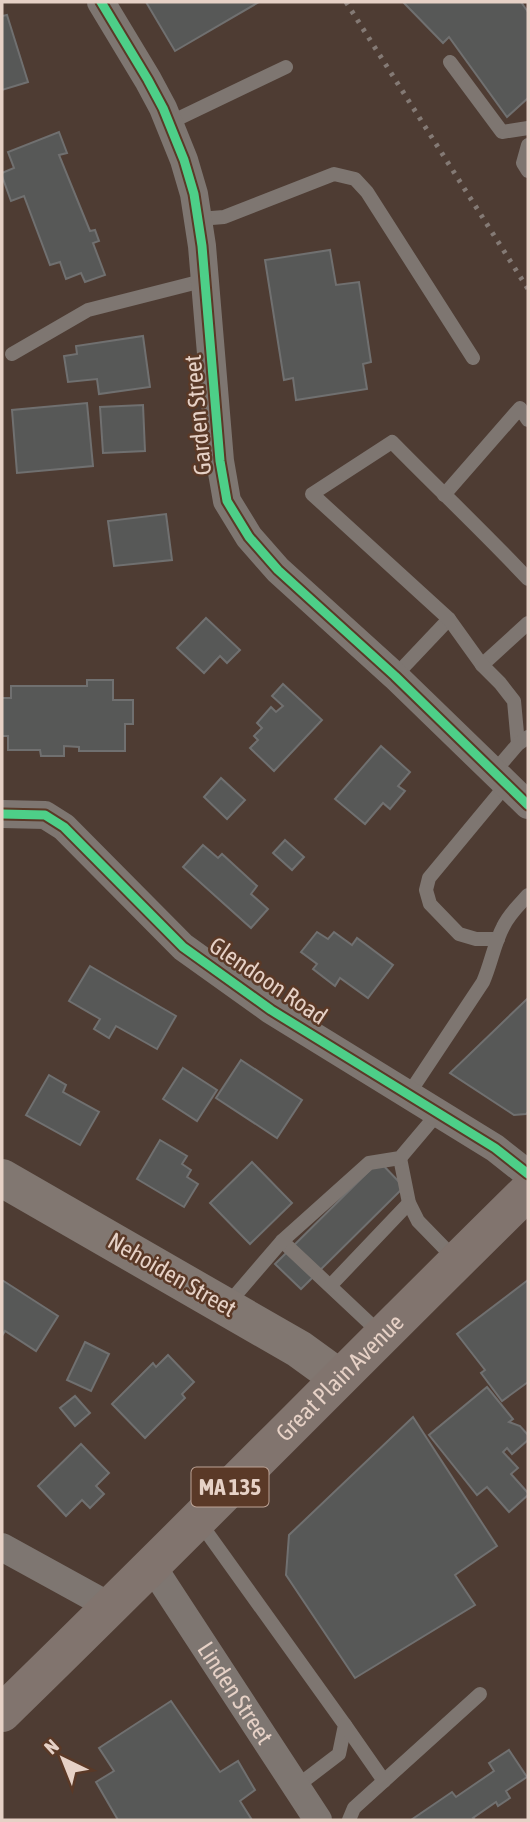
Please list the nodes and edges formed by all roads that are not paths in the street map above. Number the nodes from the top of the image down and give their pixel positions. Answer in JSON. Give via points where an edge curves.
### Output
{"nodes":[{"id":1,"x":101,"y":2,"type":"edge"},
{"id":2,"x":450,"y":62,"type":"dead end"},
{"id":3,"x":286,"y":67,"type":"dead end"},
{"id":4,"x":169,"y":123,"type":"junction"},
{"id":5,"x":528,"y":128,"type":"edge"},
{"id":6,"x":528,"y":145,"type":"edge"},
{"id":7,"x":528,"y":171,"type":"edge"},
{"id":8,"x":199,"y":219,"type":"junction"},
{"id":9,"x":206,"y":280,"type":"junction"},
{"id":10,"x":12,"y":354,"type":"dead end"},
{"id":11,"x":473,"y":358,"type":"dead end"},
{"id":12,"x":528,"y":420,"type":"edge"},
{"id":13,"x":444,"y":495,"type":"junction"},
{"id":14,"x":528,"y":579,"type":"edge"},
{"id":15,"x":449,"y":619,"type":"junction"},
{"id":16,"x":528,"y":622,"type":"edge"},
{"id":17,"x":482,"y":665,"type":"junction"},
{"id":18,"x":395,"y":676,"type":"junction"},
{"id":19,"x":523,"y":741,"type":"edge"},
{"id":20,"x":500,"y":778,"type":"junction"},
{"id":21,"x":528,"y":805,"type":"edge"},
{"id":22,"x":2,"y":814,"type":"edge"},
{"id":23,"x":528,"y":895,"type":"edge"},
{"id":24,"x":498,"y":939,"type":"junction"},
{"id":25,"x":408,"y":1095,"type":"junction"},
{"id":26,"x":438,"y":1113,"type":"junction"},
{"id":27,"x":400,"y":1158,"type":"junction"},
{"id":28,"x":528,"y":1174,"type":"edge"},
{"id":29,"x":2,"y":1178,"type":"edge"},
{"id":30,"x":528,"y":1191,"type":"edge"},
{"id":31,"x":409,"y":1203,"type":"junction"},
{"id":32,"x":282,"y":1241,"type":"junction"},
{"id":33,"x":457,"y":1261,"type":"junction"},
{"id":34,"x":331,"y":1285,"type":"junction"},
{"id":35,"x":226,"y":1306,"type":"junction"},
{"id":36,"x":382,"y":1335,"type":"junction"},
{"id":37,"x":338,"y":1378,"type":"junction"},
{"id":38,"x":198,"y":1520,"type":"junction"},
{"id":39,"x":2,"y":1547,"type":"edge"},
{"id":40,"x":152,"y":1566,"type":"junction"},
{"id":41,"x":111,"y":1607,"type":"junction"},
{"id":42,"x":480,"y":1694,"type":"dead end"},
{"id":43,"x":2,"y":1713,"type":"edge"},
{"id":44,"x":345,"y":1725,"type":"junction"},
{"id":45,"x":384,"y":1781,"type":"junction"},
{"id":46,"x":297,"y":1786,"type":"junction"},
{"id":47,"x":318,"y":1820,"type":"edge"},
{"id":48,"x":349,"y":1820,"type":"edge"}],
"edges":[{"from":1,"to":4,"type":"street","name":"Garden Street"},
{"from":2,"to":5,"type":"lane","via":[[502,132]]},
{"from":3,"to":4,"type":"lane"},
{"from":4,"to":8,"type":"street","name":"Garden Street"},
{"from":6,"to":7,"type":"lane","via":[[523,163]]},
{"from":8,"to":9,"type":"street","name":"Garden Street"},
{"from":8,"to":11,"type":"lane","via":[[224,217],[334,174],[355,179]]},
{"from":9,"to":10,"type":"lane","via":[[88,310]]},
{"from":9,"to":18,"type":"street","name":"Garden Street","via":[[227,501],[249,537],[278,570]]},
{"from":12,"to":13,"type":"lane","via":[[520,408]]},
{"from":13,"to":14,"type":"lane"},
{"from":13,"to":15,"type":"lane","via":[[392,442],[312,494]]},
{"from":15,"to":17,"type":"lane"},
{"from":15,"to":18,"type":"lane"},
{"from":16,"to":17,"type":"lane"},
{"from":17,"to":19,"type":"lane","via":[[514,701]]},
{"from":18,"to":20,"type":"street","name":"Garden Street"},
{"from":19,"to":20,"type":"lane"},
{"from":20,"to":21,"type":"street","name":"Garden Street"},
{"from":20,"to":24,"type":"lane","via":[[429,878],[426,890],[430,904],[459,934]]},
{"from":22,"to":25,"type":"street","name":"Glendoon Road","via":[[45,815],[64,827],[183,947],[271,1010]]},
{"from":23,"to":24,"type":"lane","via":[[507,919]]},
{"from":24,"to":25,"type":"lane","via":[[483,982]]},
{"from":25,"to":26,"type":"street","name":"Glendoon Road"},
{"from":26,"to":27,"type":"lane"},
{"from":26,"to":28,"type":"street","name":"Glendoon Road"},
{"from":27,"to":31,"type":"lane"},
{"from":27,"to":32,"type":"lane","via":[[369,1163]]},
{"from":29,"to":35,"type":"street","name":"Nehoiden Street"},
{"from":30,"to":33,"type":"main road","name":"Great Plain Avenue","number":"MA 135"},
{"from":31,"to":33,"type":"lane","via":[[418,1221]]},
{"from":31,"to":34,"type":"lane"},
{"from":32,"to":34,"type":"lane"},
{"from":32,"to":35,"type":"lane"},
{"from":33,"to":36,"type":"main road","name":"Great Plain Avenue","number":"MA 135"},
{"from":34,"to":36,"type":"lane"},
{"from":35,"to":37,"type":"street","name":"Nehoiden Street","via":[[315,1359]]},
{"from":36,"to":37,"type":"main road","name":"Great Plain Avenue","number":"MA 135"},
{"from":37,"to":38,"type":"main road","name":"Great Plain Avenue","number":"MA 135"},
{"from":38,"to":40,"type":"main road","name":"Great Plain Avenue","number":"MA 135"},
{"from":38,"to":44,"type":"lane"},
{"from":39,"to":41,"type":"street"},
{"from":40,"to":41,"type":"main road","name":"Great Plain Avenue","number":"MA 135"},
{"from":40,"to":46,"type":"street","name":"Linden Street"},
{"from":41,"to":43,"type":"main road","name":"Great Plain Avenue","number":"MA 135"},
{"from":42,"to":45,"type":"lane"},
{"from":44,"to":45,"type":"lane"},
{"from":44,"to":46,"type":"lane","via":[[339,1754]]},
{"from":45,"to":48,"type":"lane","via":[[354,1808]]},
{"from":46,"to":47,"type":"street","name":"Linden Street"}]}
